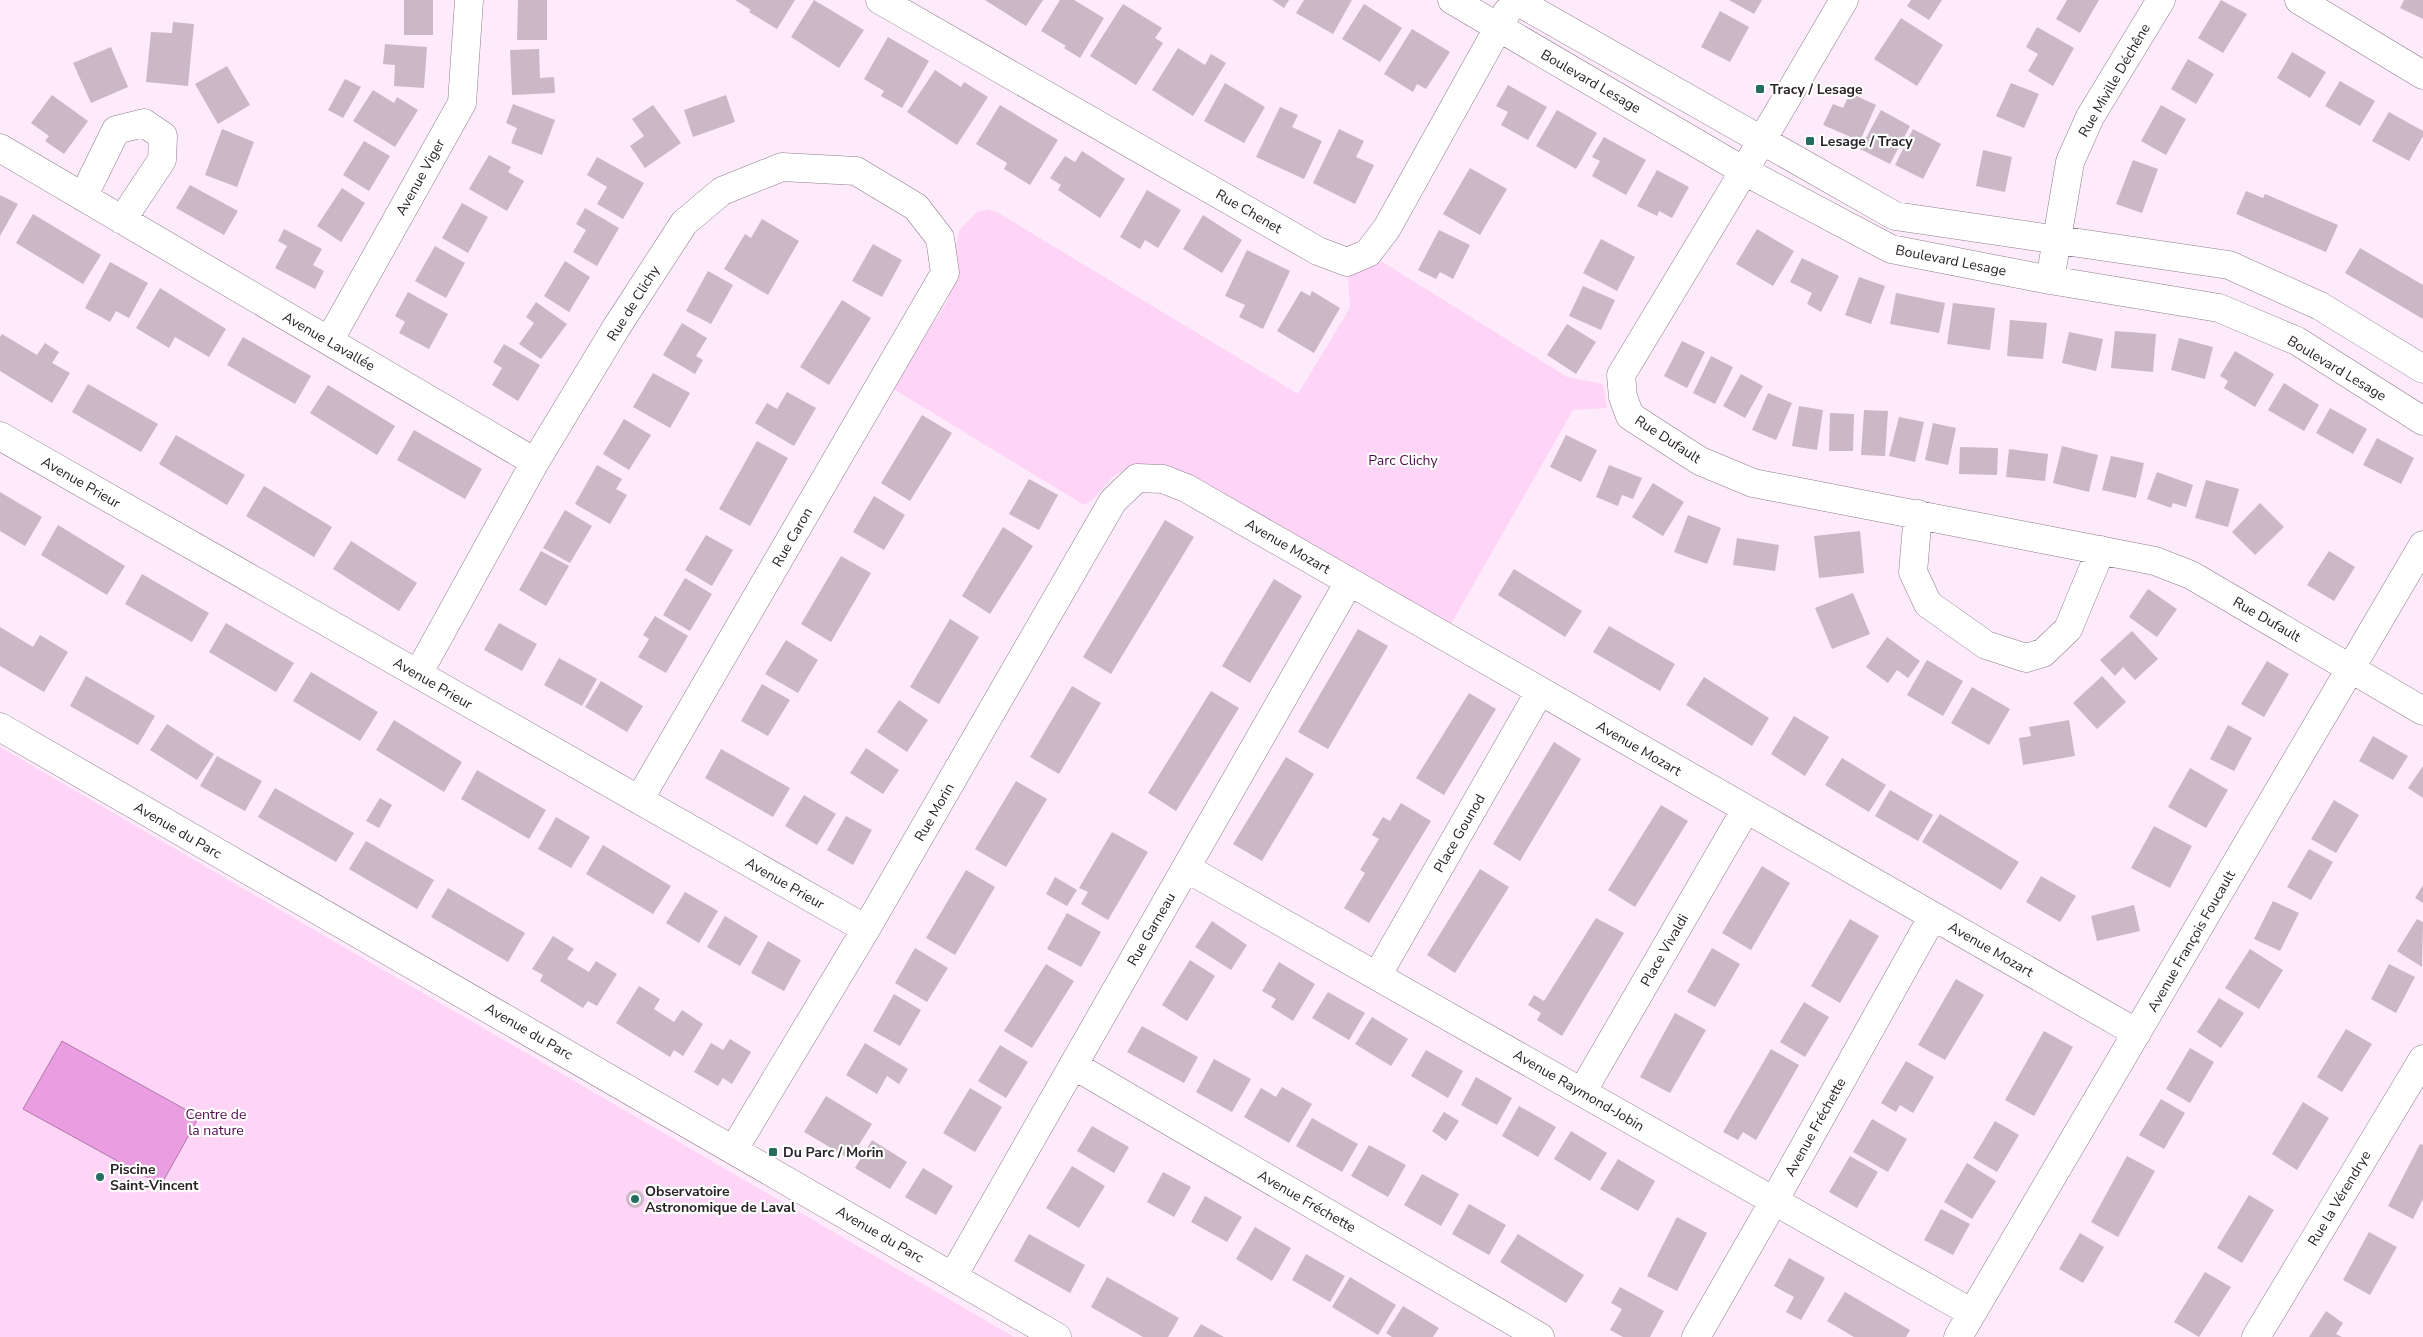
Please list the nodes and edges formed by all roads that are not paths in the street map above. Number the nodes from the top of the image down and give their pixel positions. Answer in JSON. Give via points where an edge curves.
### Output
{"nodes":[{"id":1,"x":469,"y":0,"type":"edge"},
{"id":2,"x":880,"y":0,"type":"edge"},
{"id":3,"x":1452,"y":0,"type":"edge"},
{"id":4,"x":1514,"y":0,"type":"edge"},
{"id":5,"x":1844,"y":0,"type":"edge"},
{"id":6,"x":2160,"y":0,"type":"edge"},
{"id":7,"x":2299,"y":0,"type":"edge"},
{"id":8,"x":1497,"y":27,"type":"junction"},
{"id":9,"x":2423,"y":75,"type":"edge"},
{"id":10,"x":1763,"y":140,"type":"junction"},
{"id":11,"x":0,"y":148,"type":"edge"},
{"id":12,"x":1744,"y":171,"type":"junction"},
{"id":13,"x":83,"y":197,"type":"junction"},
{"id":14,"x":122,"y":220,"type":"junction"},
{"id":15,"x":2055,"y":240,"type":"junction"},
{"id":16,"x":945,"y":273,"type":"joint"},
{"id":17,"x":2050,"y":280,"type":"junction"},
{"id":18,"x":329,"y":341,"type":"junction"},
{"id":19,"x":2423,"y":369,"type":"edge"},
{"id":20,"x":2423,"y":421,"type":"edge"},
{"id":21,"x":0,"y":436,"type":"edge"},
{"id":22,"x":535,"y":462,"type":"junction"},
{"id":23,"x":1137,"y":478,"type":"joint"},
{"id":24,"x":1918,"y":514,"type":"junction"},
{"id":25,"x":2423,"y":545,"type":"edge"},
{"id":26,"x":2101,"y":550,"type":"junction"},
{"id":27,"x":1349,"y":582,"type":"junction"},
{"id":28,"x":2351,"y":667,"type":"junction"},
{"id":29,"x":418,"y":674,"type":"junction"},
{"id":30,"x":1540,"y":691,"type":"junction"},
{"id":31,"x":2423,"y":710,"type":"edge"},
{"id":32,"x":0,"y":727,"type":"edge"},
{"id":33,"x":639,"y":800,"type":"junction"},
{"id":34,"x":1746,"y":809,"type":"junction"},
{"id":35,"x":1186,"y":868,"type":"junction"},
{"id":36,"x":1933,"y":916,"type":"junction"},
{"id":37,"x":866,"y":929,"type":"junction"},
{"id":38,"x":1377,"y":976,"type":"junction"},
{"id":39,"x":2137,"y":1033,"type":"junction"},
{"id":40,"x":2423,"y":1059,"type":"edge"},
{"id":41,"x":1073,"y":1065,"type":"junction"},
{"id":42,"x":1582,"y":1092,"type":"junction"},
{"id":43,"x":734,"y":1149,"type":"junction"},
{"id":44,"x":1774,"y":1201,"type":"junction"},
{"id":45,"x":953,"y":1276,"type":"junction"},
{"id":46,"x":1972,"y":1313,"type":"junction"},
{"id":47,"x":1057,"y":1337,"type":"edge"},
{"id":48,"x":1540,"y":1337,"type":"edge"},
{"id":49,"x":1696,"y":1337,"type":"edge"},
{"id":50,"x":1958,"y":1337,"type":"edge"},
{"id":51,"x":2256,"y":1337,"type":"edge"}],
"edges":[{"from":1,"to":18,"type":"street","name":"Avenue Viger","via":[[462,103]]},
{"from":2,"to":8,"type":"street","name":"Rue Chenet","via":[[1318,250],[1347,262],[1368,254],[1387,228]]},
{"from":3,"to":8,"type":"street","name":"Boulevard Lesage"},
{"from":4,"to":8,"type":"street","name":"Rue Chenet"},
{"from":4,"to":10,"type":"street"},
{"from":5,"to":10,"type":"street","name":"Rue Dufault"},
{"from":6,"to":15,"type":"street","name":"Rue Miville Déchêne","via":[[2090,117],[2070,162]]},
{"from":7,"to":9,"type":"street"},
{"from":8,"to":12,"type":"street","name":"Boulevard Lesage"},
{"from":10,"to":12,"type":"street","name":"Rue Dufault"},
{"from":10,"to":15,"type":"street","via":[[1895,216]]},
{"from":11,"to":13,"type":"street","name":"Avenue Lavallée"},
{"from":12,"to":17,"type":"street","name":"Boulevard Lesage","via":[[1891,249]]},
{"from":12,"to":24,"type":"street","name":"Rue Dufault","via":[[1622,375],[1623,397],[1630,416],[1700,462],[1753,483]]},
{"from":13,"to":14,"type":"street","name":"Avenue Lavallée"},
{"from":13,"to":14,"type":"street","via":[[116,130],[144,123],[163,136],[162,160]]},
{"from":14,"to":18,"type":"street","name":"Avenue Lavallée"},
{"from":15,"to":17,"type":"street","name":"Rue Miville Déchêne"},
{"from":15,"to":19,"type":"street","via":[[2229,265],[2320,306]]},
{"from":16,"to":22,"type":"street","name":"Rue de Clichy","via":[[940,238],[916,207],[856,171],[782,167],[722,191],[684,223]]},
{"from":16,"to":33,"type":"street","name":"Rue Caron"},
{"from":17,"to":20,"type":"street","name":"Boulevard Lesage","via":[[2218,308],[2297,341]]},
{"from":18,"to":22,"type":"street","name":"Avenue Lavallée"},
{"from":21,"to":29,"type":"street","name":"Avenue Prieur"},
{"from":22,"to":29,"type":"street","name":"Rue de Clichy"},
{"from":23,"to":27,"type":"street","name":"Avenue Mozart","via":[[1163,478],[1186,488]]},
{"from":23,"to":37,"type":"street","name":"Rue Morin","via":[[1113,501]]},
{"from":24,"to":26,"type":"street","name":"Rue Dufault"},
{"from":24,"to":26,"type":"street","via":[[1913,572],[1928,604],[1986,645],[2026,658],[2043,652],[2068,629]]},
{"from":25,"to":28,"type":"street","name":"Avenue François Foucault"},
{"from":26,"to":28,"type":"street","name":"Rue Dufault","via":[[2155,561],[2191,575]]},
{"from":27,"to":30,"type":"street","name":"Avenue Mozart"},
{"from":27,"to":35,"type":"street","name":"Rue Garneau"},
{"from":28,"to":31,"type":"street","name":"Rue Dufault"},
{"from":28,"to":39,"type":"street","name":"Avenue François Foucault"},
{"from":29,"to":33,"type":"street","name":"Avenue Prieur"},
{"from":30,"to":34,"type":"street","name":"Avenue Mozart"},
{"from":30,"to":38,"type":"street","name":"Place Gounod"},
{"from":32,"to":43,"type":"street","name":"Avenue du Parc"},
{"from":33,"to":37,"type":"street","name":"Avenue Prieur"},
{"from":34,"to":36,"type":"street","name":"Avenue Mozart"},
{"from":34,"to":42,"type":"street","name":"Place Vivaldi"},
{"from":35,"to":38,"type":"street","name":"Avenue Raymond-Jobin"},
{"from":35,"to":41,"type":"street","name":"Rue Garneau"},
{"from":36,"to":39,"type":"street","name":"Avenue Mozart"},
{"from":36,"to":44,"type":"street","name":"Avenue Fréchette"},
{"from":37,"to":43,"type":"street","name":"Rue Morin"},
{"from":38,"to":42,"type":"street","name":"Avenue Raymond-Jobin"},
{"from":39,"to":46,"type":"street","name":"Avenue François Foucault"},
{"from":40,"to":51,"type":"street","name":"Rue la Vérendrye"},
{"from":41,"to":45,"type":"street","name":"Rue Garneau"},
{"from":41,"to":48,"type":"street","name":"Avenue Fréchette"},
{"from":42,"to":44,"type":"street","name":"Avenue Raymond-Jobin"},
{"from":43,"to":45,"type":"street","name":"Avenue du Parc"},
{"from":44,"to":46,"type":"street","name":"Avenue Raymond-Jobin"},
{"from":44,"to":49,"type":"street","name":"Avenue Fréchette"},
{"from":45,"to":47,"type":"street","name":"Avenue du Parc"},
{"from":46,"to":50,"type":"street","name":"Avenue François Foucault"}]}
